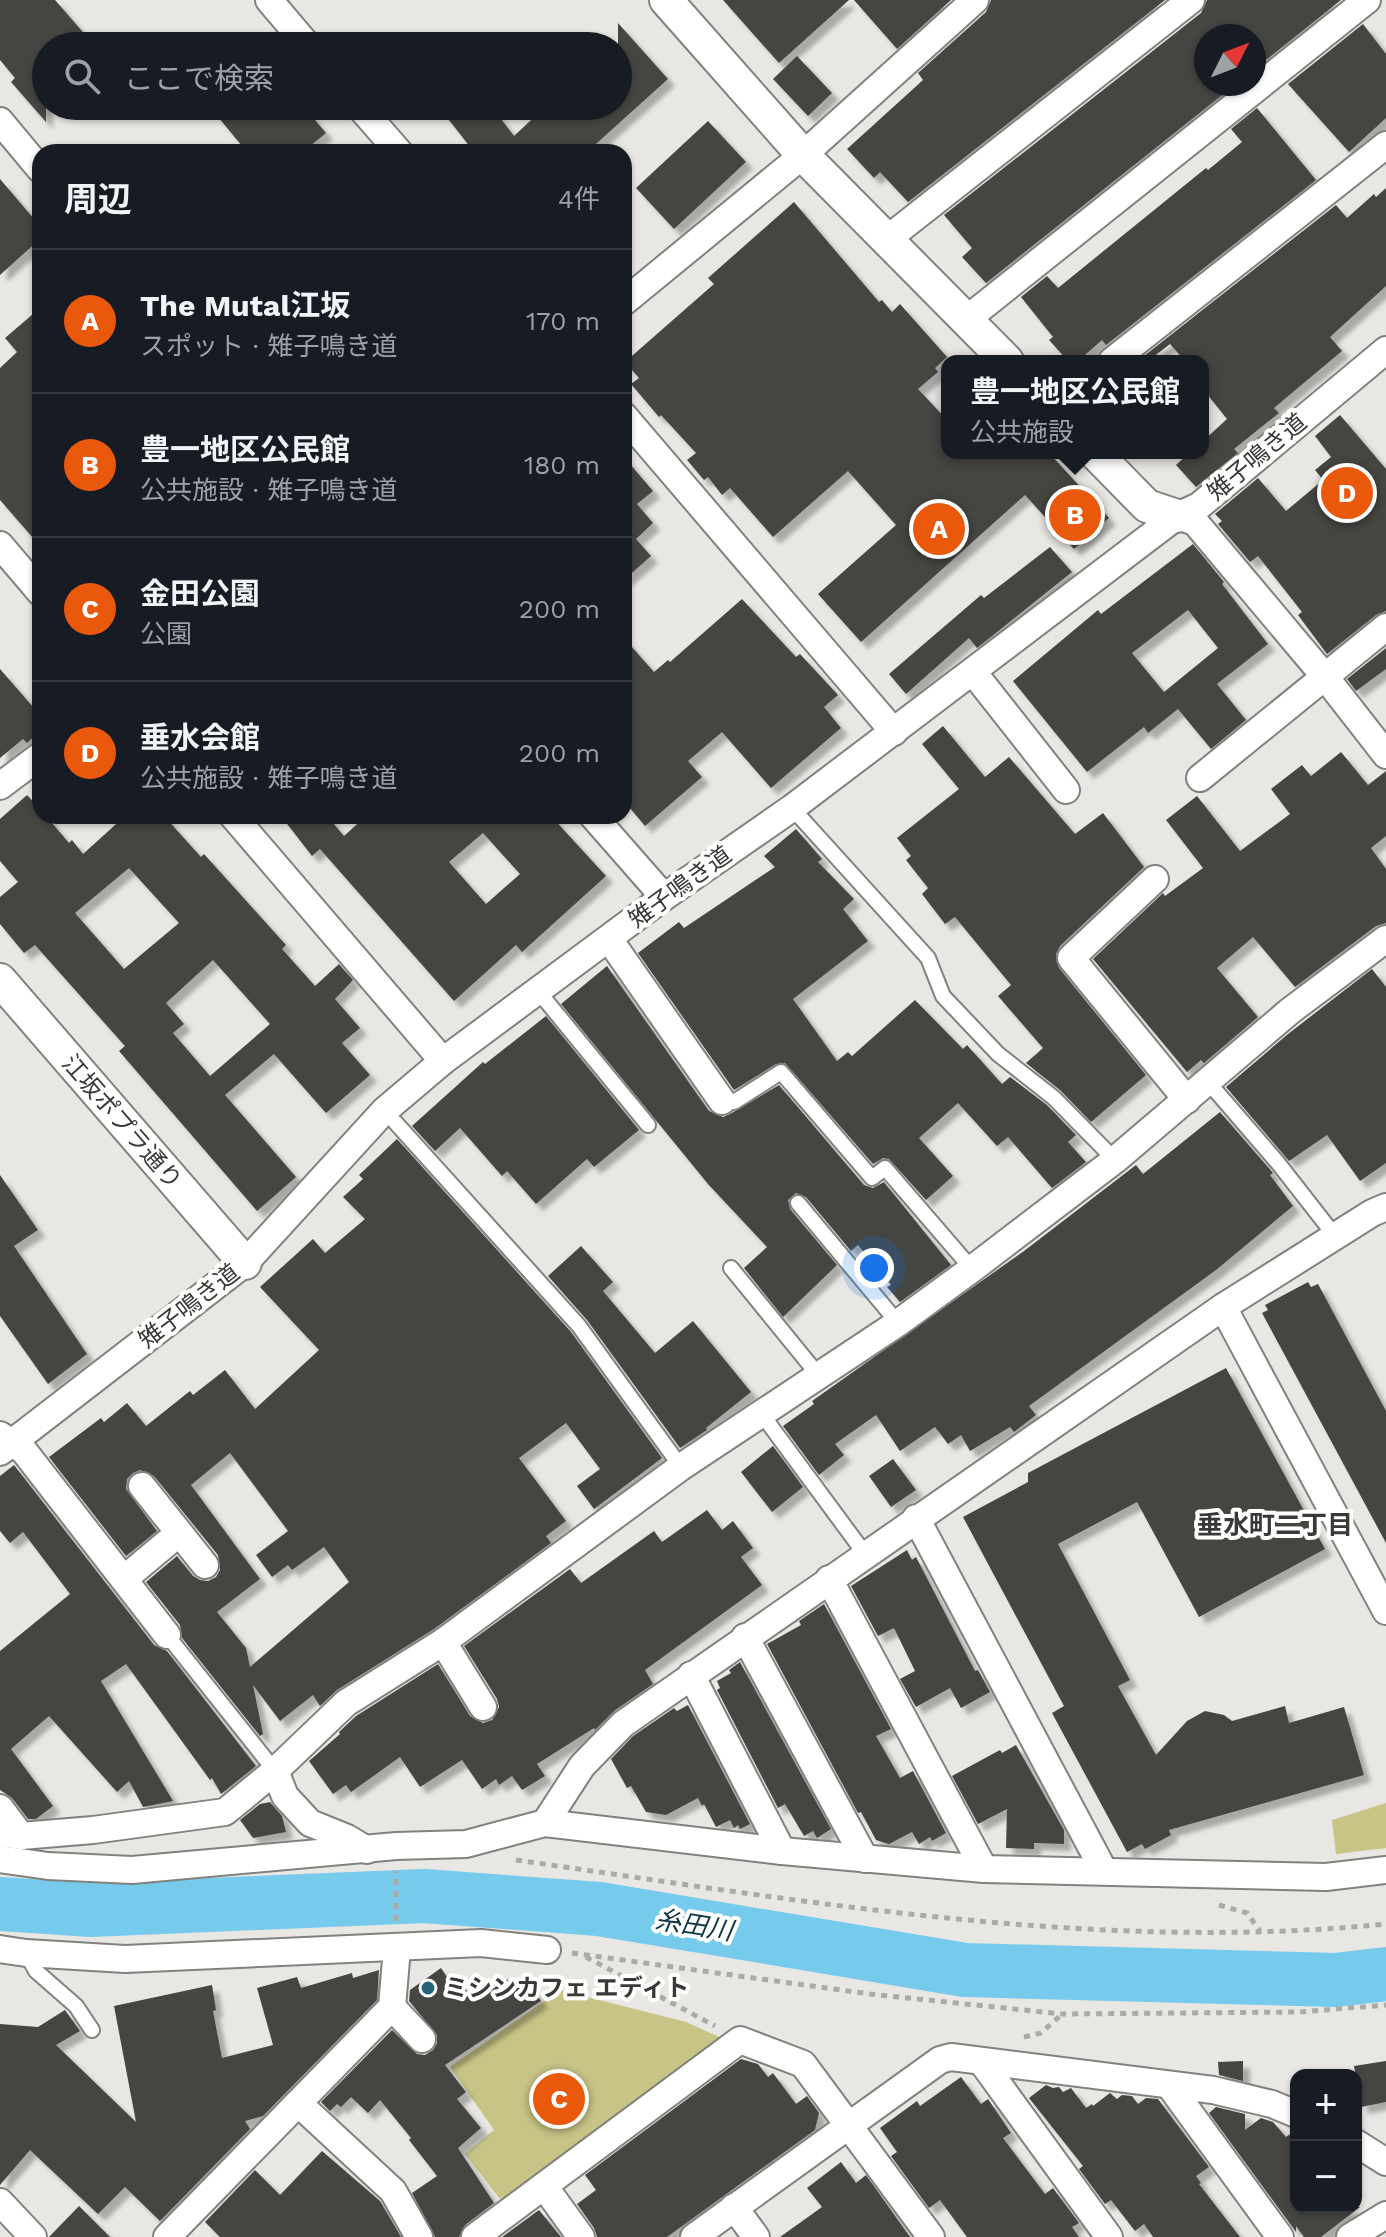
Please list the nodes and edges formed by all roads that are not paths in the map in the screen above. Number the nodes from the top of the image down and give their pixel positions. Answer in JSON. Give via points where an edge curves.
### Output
{"nodes":[{"id":1,"x":269,"y":0,"type":"edge"},
{"id":2,"x":666,"y":0,"type":"edge"},
{"id":3,"x":975,"y":0,"type":"edge"},
{"id":4,"x":1191,"y":0,"type":"edge"},
{"id":5,"x":1367,"y":0,"type":"edge"},
{"id":6,"x":1375,"y":0,"type":"edge"},
{"id":7,"x":1386,"y":14,"type":"edge"},
{"id":8,"x":296,"y":32,"type":"edge"},
{"id":9,"x":371,"y":120,"type":"edge"},
{"id":10,"x":0,"y":121,"type":"edge"},
{"id":11,"x":392,"y":144,"type":"edge"},
{"id":12,"x":1386,"y":145,"type":"edge"},
{"id":13,"x":803,"y":155,"type":"junction"},
{"id":14,"x":32,"y":159,"type":"edge"},
{"id":15,"x":886,"y":240,"type":"junction"},
{"id":16,"x":632,"y":295,"type":"edge"},
{"id":17,"x":967,"y":319,"type":"junction"},
{"id":18,"x":1386,"y":350,"type":"edge"},
{"id":19,"x":1001,"y":355,"type":"edge"},
{"id":20,"x":1120,"y":355,"type":"edge"},
{"id":21,"x":632,"y":425,"type":"edge"},
{"id":22,"x":1101,"y":459,"type":"edge"},
{"id":23,"x":1177,"y":516,"type":"junction"},
{"id":24,"x":0,"y":545,"type":"edge"},
{"id":25,"x":32,"y":583,"type":"edge"},
{"id":26,"x":1386,"y":627,"type":"edge"},
{"id":27,"x":973,"y":672,"type":"junction"},
{"id":28,"x":1326,"y":678,"type":"junction"},
{"id":29,"x":894,"y":732,"type":"junction"},
{"id":30,"x":1386,"y":755,"type":"edge"},
{"id":31,"x":32,"y":762,"type":"edge"},
{"id":32,"x":1200,"y":778,"type":"dead end"},
{"id":33,"x":0,"y":786,"type":"edge"},
{"id":34,"x":1066,"y":790,"type":"dead end"},
{"id":35,"x":792,"y":808,"type":"junction"},
{"id":36,"x":240,"y":824,"type":"edge"},
{"id":37,"x":600,"y":824,"type":"edge"},
{"id":38,"x":1155,"y":879,"type":"dead end"},
{"id":39,"x":664,"y":897,"type":"junction"},
{"id":40,"x":609,"y":939,"type":"junction"},
{"id":41,"x":1386,"y":939,"type":"edge"},
{"id":42,"x":0,"y":980,"type":"edge"},
{"id":43,"x":538,"y":991,"type":"junction"},
{"id":44,"x":443,"y":1061,"type":"junction"},
{"id":45,"x":1209,"y":1083,"type":"junction"},
{"id":46,"x":1187,"y":1100,"type":"junction"},
{"id":47,"x":722,"y":1101,"type":"joint"},
{"id":48,"x":395,"y":1122,"type":"dead end"},
{"id":49,"x":648,"y":1125,"type":"dead end"},
{"id":50,"x":1115,"y":1160,"type":"junction"},
{"id":51,"x":798,"y":1203,"type":"dead end"},
{"id":52,"x":1386,"y":1207,"type":"edge"},
{"id":53,"x":1335,"y":1236,"type":"junction"},
{"id":54,"x":245,"y":1263,"type":"junction"},
{"id":55,"x":731,"y":1268,"type":"dead end"},
{"id":56,"x":972,"y":1269,"type":"junction"},
{"id":57,"x":1223,"y":1307,"type":"junction"},
{"id":58,"x":898,"y":1323,"type":"junction"},
{"id":59,"x":819,"y":1376,"type":"junction"},
{"id":60,"x":761,"y":1413,"type":"junction"},
{"id":61,"x":3,"y":1444,"type":"edge"},
{"id":62,"x":681,"y":1467,"type":"junction"},
{"id":63,"x":142,"y":1486,"type":"dead end"},
{"id":64,"x":916,"y":1518,"type":"junction"},
{"id":65,"x":179,"y":1533,"type":"junction"},
{"id":66,"x":865,"y":1554,"type":"junction"},
{"id":67,"x":205,"y":1565,"type":"dead end"},
{"id":68,"x":124,"y":1579,"type":"junction"},
{"id":69,"x":829,"y":1579,"type":"junction"},
{"id":70,"x":1384,"y":1601,"type":"edge"},
{"id":71,"x":167,"y":1635,"type":"joint"},
{"id":72,"x":745,"y":1637,"type":"junction"},
{"id":73,"x":443,"y":1642,"type":"junction"},
{"id":74,"x":691,"y":1675,"type":"junction"},
{"id":75,"x":483,"y":1707,"type":"dead end"},
{"id":76,"x":275,"y":1771,"type":"junction"},
{"id":77,"x":0,"y":1808,"type":"edge"},
{"id":78,"x":545,"y":1823,"type":"junction"},
{"id":79,"x":10,"y":1835,"type":"edge"},
{"id":80,"x":367,"y":1850,"type":"junction"},
{"id":81,"x":782,"y":1851,"type":"junction"},
{"id":82,"x":0,"y":1859,"type":"edge"},
{"id":83,"x":865,"y":1859,"type":"junction"},
{"id":84,"x":984,"y":1869,"type":"junction"},
{"id":85,"x":1386,"y":1870,"type":"edge"},
{"id":86,"x":1104,"y":1871,"type":"junction"},
{"id":87,"x":396,"y":1942,"type":"junction"},
{"id":88,"x":0,"y":1949,"type":"edge"},
{"id":89,"x":547,"y":1950,"type":"road end"},
{"id":90,"x":26,"y":1953,"type":"junction"},
{"id":91,"x":392,"y":2007,"type":"junction"},
{"id":92,"x":92,"y":2030,"type":"dead end"},
{"id":93,"x":422,"y":2039,"type":"dead end"},
{"id":94,"x":982,"y":2062,"type":"junction"},
{"id":95,"x":1170,"y":2086,"type":"junction"},
{"id":96,"x":298,"y":2103,"type":"junction"},
{"id":97,"x":1290,"y":2112,"type":"edge"},
{"id":98,"x":848,"y":2125,"type":"junction"},
{"id":99,"x":1362,"y":2147,"type":"edge"},
{"id":100,"x":1386,"y":2162,"type":"edge"},
{"id":101,"x":544,"y":2186,"type":"junction"},
{"id":102,"x":0,"y":2202,"type":"edge"},
{"id":103,"x":734,"y":2207,"type":"junction"},
{"id":104,"x":1386,"y":2215,"type":"edge"},
{"id":105,"x":33,"y":2237,"type":"edge"},
{"id":106,"x":167,"y":2237,"type":"edge"},
{"id":107,"x":419,"y":2237,"type":"edge"},
{"id":108,"x":475,"y":2237,"type":"edge"},
{"id":109,"x":581,"y":2237,"type":"edge"},
{"id":110,"x":694,"y":2237,"type":"edge"},
{"id":111,"x":756,"y":2237,"type":"edge"},
{"id":112,"x":931,"y":2237,"type":"edge"},
{"id":113,"x":1109,"y":2237,"type":"edge"},
{"id":114,"x":1280,"y":2237,"type":"edge"},
{"id":115,"x":1350,"y":2237,"type":"edge"}],
"edges":[{"from":1,"to":8,"type":"street"},
{"from":2,"to":13,"type":"street"},
{"from":3,"to":13,"type":"street"},
{"from":4,"to":15,"type":"street"},
{"from":5,"to":17,"type":"street"},
{"from":6,"to":7,"type":"street"},
{"from":9,"to":11,"type":"street"},
{"from":10,"to":14,"type":"street"},
{"from":12,"to":20,"type":"street"},
{"from":13,"to":15,"type":"street"},
{"from":13,"to":16,"type":"street"},
{"from":15,"to":17,"type":"street"},
{"from":17,"to":19,"type":"street"},
{"from":18,"to":23,"type":"street","name":"雉子鳴き道","via":[[1199,506]]},
{"from":21,"to":29,"type":"street"},
{"from":22,"to":23,"type":"street","via":[[1147,506]]},
{"from":23,"to":27,"type":"street","name":"雉子鳴き道"},
{"from":23,"to":28,"type":"street","via":[[1195,522]]},
{"from":24,"to":25,"type":"street"},
{"from":26,"to":28,"type":"street"},
{"from":27,"to":29,"type":"street","name":"雉子鳴き道"},
{"from":27,"to":34,"type":"street"},
{"from":28,"to":30,"type":"street"},
{"from":28,"to":32,"type":"street"},
{"from":29,"to":35,"type":"street","name":"雉子鳴き道"},
{"from":31,"to":33,"type":"street"},
{"from":35,"to":39,"type":"street","name":"雉子鳴き道"},
{"from":35,"to":50,"type":"lane","via":[[928,958],[943,996],[998,1054],[1054,1098]]},
{"from":36,"to":44,"type":"street"},
{"from":37,"to":39,"type":"street"},
{"from":38,"to":46,"type":"street","via":[[1071,958]]},
{"from":39,"to":40,"type":"street","name":"雉子鳴き道"},
{"from":40,"to":43,"type":"street","name":"雉子鳴き道"},
{"from":40,"to":47,"type":"street"},
{"from":41,"to":45,"type":"street","via":[[1290,1011]]},
{"from":42,"to":54,"type":"street","name":"江坂ポプラ通り"},
{"from":43,"to":44,"type":"street","name":"雉子鳴き道"},
{"from":43,"to":49,"type":"lane"},
{"from":44,"to":54,"type":"street","name":"雉子鳴き道","via":[[384,1111]]},
{"from":45,"to":46,"type":"street"},
{"from":45,"to":53,"type":"lane"},
{"from":46,"to":50,"type":"street"},
{"from":47,"to":56,"type":"lane","via":[[734,1102],[781,1072],[872,1178],[885,1168]]},
{"from":48,"to":62,"type":"lane","via":[[579,1326]]},
{"from":50,"to":56,"type":"street"},
{"from":51,"to":58,"type":"lane"},
{"from":52,"to":53,"type":"street"},
{"from":53,"to":57,"type":"street"},
{"from":54,"to":61,"type":"street","name":"雉子鳴き道"},
{"from":55,"to":59,"type":"lane"},
{"from":56,"to":58,"type":"street"},
{"from":57,"to":64,"type":"street"},
{"from":57,"to":70,"type":"street"},
{"from":58,"to":59,"type":"street"},
{"from":59,"to":60,"type":"street"},
{"from":60,"to":62,"type":"street"},
{"from":60,"to":66,"type":"lane"},
{"from":61,"to":68,"type":"street","via":[[24,1451]]},
{"from":62,"to":73,"type":"street"},
{"from":63,"to":65,"type":"street"},
{"from":64,"to":66,"type":"street"},
{"from":64,"to":86,"type":"street"},
{"from":65,"to":67,"type":"street"},
{"from":65,"to":68,"type":"street"},
{"from":66,"to":69,"type":"street"},
{"from":68,"to":71,"type":"street"},
{"from":69,"to":72,"type":"street"},
{"from":69,"to":84,"type":"street"},
{"from":71,"to":76,"type":"lane"},
{"from":72,"to":74,"type":"street"},
{"from":72,"to":83,"type":"street"},
{"from":73,"to":75,"type":"street"},
{"from":73,"to":76,"type":"street","via":[[346,1703]]},
{"from":74,"to":78,"type":"street","via":[[623,1724],[592,1755]]},
{"from":74,"to":81,"type":"street"},
{"from":76,"to":79,"type":"street","via":[[225,1812]]},
{"from":76,"to":80,"type":"street","via":[[285,1796],[310,1823]]},
{"from":77,"to":79,"type":"street"},
{"from":78,"to":80,"type":"street","via":[[466,1844]]},
{"from":78,"to":81,"type":"street"},
{"from":80,"to":82,"type":"street","via":[[132,1870]]},
{"from":81,"to":83,"type":"street"},
{"from":83,"to":84,"type":"street"},
{"from":84,"to":86,"type":"street"},
{"from":85,"to":86,"type":"street","via":[[1326,1877]]},
{"from":87,"to":89,"type":"street"},
{"from":87,"to":90,"type":"street","via":[[125,1959]]},
{"from":87,"to":91,"type":"street"},
{"from":88,"to":90,"type":"street"},
{"from":90,"to":92,"type":"lane","via":[[36,1971],[76,2006]]},
{"from":91,"to":93,"type":"street"},
{"from":91,"to":96,"type":"street"},
{"from":94,"to":95,"type":"street"},
{"from":94,"to":98,"type":"street","via":[[940,2060]]},
{"from":94,"to":113,"type":"street"},
{"from":95,"to":97,"type":"street","via":[[1213,2090]]},
{"from":95,"to":114,"type":"street"},
{"from":96,"to":106,"type":"street"},
{"from":96,"to":107,"type":"street","via":[[393,2191]]},
{"from":98,"to":101,"type":"street","via":[[803,2064],[740,2040]]},
{"from":98,"to":103,"type":"street"},
{"from":98,"to":112,"type":"street"},
{"from":99,"to":100,"type":"street"},
{"from":101,"to":108,"type":"street"},
{"from":101,"to":109,"type":"street"},
{"from":102,"to":105,"type":"street"},
{"from":103,"to":110,"type":"street"},
{"from":103,"to":111,"type":"street"},
{"from":104,"to":115,"type":"street"}]}
